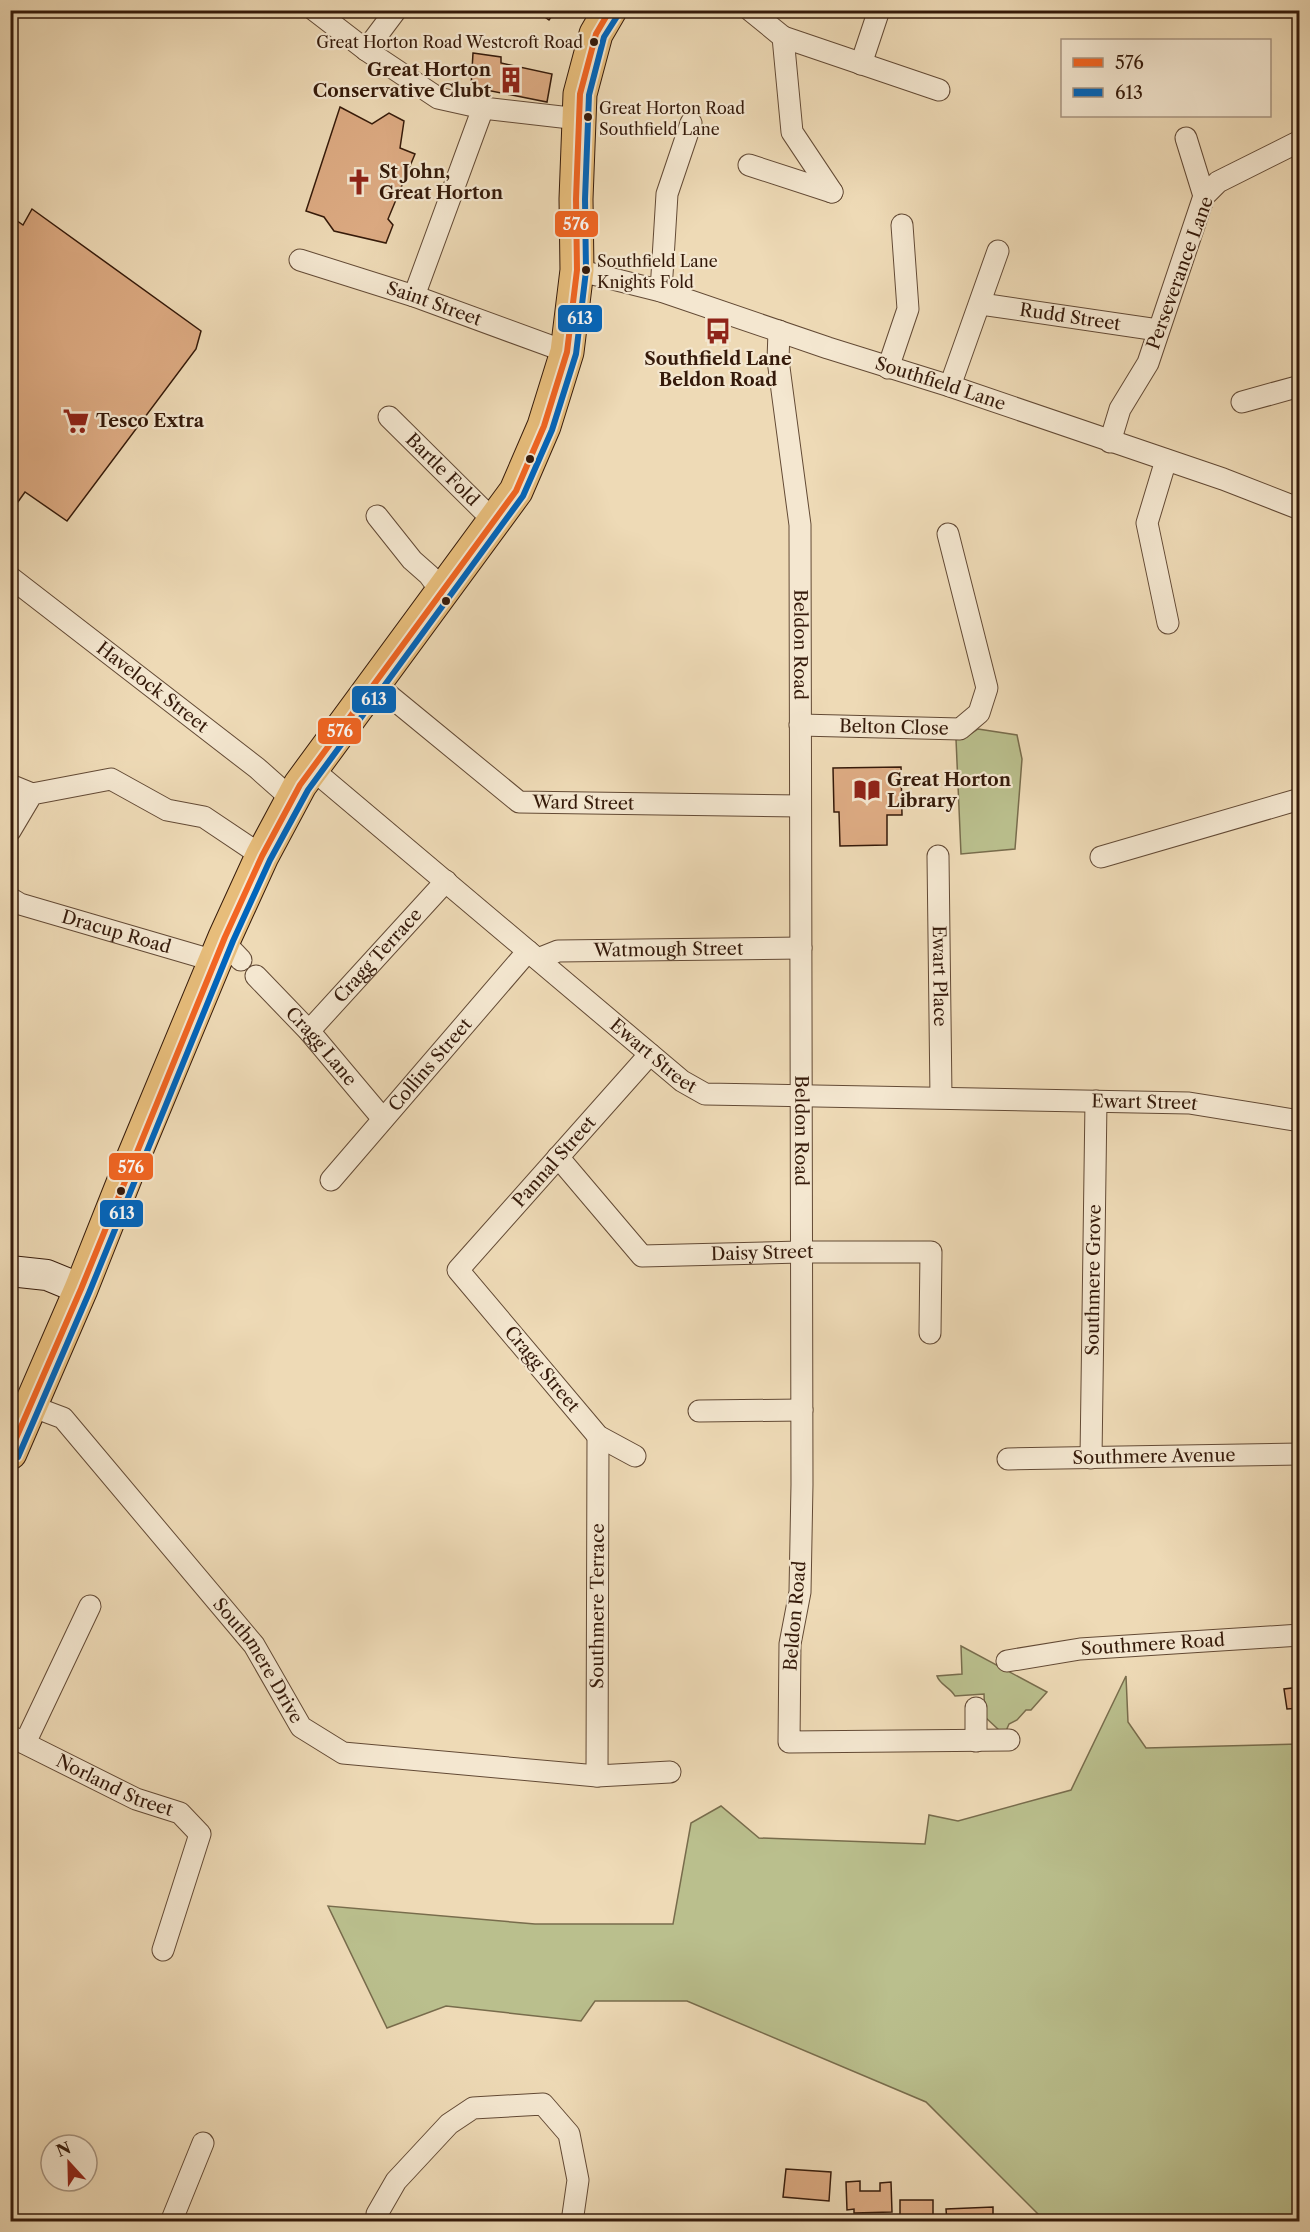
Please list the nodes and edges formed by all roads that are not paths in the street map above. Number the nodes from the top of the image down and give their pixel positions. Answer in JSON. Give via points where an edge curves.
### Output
{"nodes":[{"id":1,"x":314,"y":10,"type":"edge"},
{"id":2,"x":396,"y":10,"type":"edge"},
{"id":3,"x":610,"y":10,"type":"edge"},
{"id":4,"x":750,"y":10,"type":"edge"},
{"id":5,"x":879,"y":10,"type":"edge"},
{"id":6,"x":783,"y":37,"type":"junction"},
{"id":7,"x":366,"y":50,"type":"junction"},
{"id":8,"x":861,"y":64,"type":"junction"},
{"id":9,"x":939,"y":90,"type":"dead end"},
{"id":10,"x":483,"y":108,"type":"junction"},
{"id":11,"x":579,"y":119,"type":"junction"},
{"id":12,"x":691,"y":123,"type":"dead end"},
{"id":13,"x":1186,"y":138,"type":"dead end"},
{"id":14,"x":1297,"y":146,"type":"edge"},
{"id":15,"x":749,"y":165,"type":"dead end"},
{"id":16,"x":1204,"y":196,"type":"junction"},
{"id":17,"x":902,"y":225,"type":"dead end"},
{"id":18,"x":998,"y":251,"type":"dead end"},
{"id":19,"x":300,"y":260,"type":"dead end"},
{"id":20,"x":577,"y":270,"type":"junction"},
{"id":21,"x":661,"y":291,"type":"junction"},
{"id":22,"x":414,"y":296,"type":"junction"},
{"id":23,"x":981,"y":304,"type":"junction"},
{"id":24,"x":1158,"y":330,"type":"junction"},
{"id":25,"x":779,"y":332,"type":"junction"},
{"id":26,"x":567,"y":352,"type":"junction"},
{"id":27,"x":888,"y":368,"type":"junction"},
{"id":28,"x":950,"y":386,"type":"junction"},
{"id":29,"x":1299,"y":386,"type":"edge"},
{"id":30,"x":1242,"y":402,"type":"dead end"},
{"id":31,"x":389,"y":417,"type":"dead end"},
{"id":32,"x":1110,"y":442,"type":"junction"},
{"id":33,"x":1166,"y":460,"type":"junction"},
{"id":34,"x":1299,"y":509,"type":"edge"},
{"id":35,"x":377,"y":516,"type":"dead end"},
{"id":36,"x":495,"y":522,"type":"junction"},
{"id":37,"x":948,"y":534,"type":"dead end"},
{"id":38,"x":10,"y":577,"type":"edge"},
{"id":39,"x":442,"y":594,"type":"junction"},
{"id":40,"x":1168,"y":623,"type":"dead end"},
{"id":41,"x":374,"y":683,"type":"junction"},
{"id":42,"x":800,"y":724,"type":"junction"},
{"id":43,"x":312,"y":769,"type":"junction"},
{"id":44,"x":10,"y":785,"type":"edge"},
{"id":45,"x":32,"y":794,"type":"junction"},
{"id":46,"x":1299,"y":799,"type":"edge"},
{"id":47,"x":293,"y":800,"type":"junction"},
{"id":48,"x":800,"y":806,"type":"junction"},
{"id":49,"x":10,"y":831,"type":"edge"},
{"id":50,"x":262,"y":856,"type":"junction"},
{"id":51,"x":938,"y":856,"type":"dead end"},
{"id":52,"x":1101,"y":857,"type":"dead end"},
{"id":53,"x":446,"y":882,"type":"junction"},
{"id":54,"x":14,"y":905,"type":"edge"},
{"id":55,"x":801,"y":948,"type":"junction"},
{"id":56,"x":226,"y":954,"type":"junction"},
{"id":57,"x":533,"y":955,"type":"junction"},
{"id":58,"x":256,"y":976,"type":"dead end"},
{"id":59,"x":309,"y":1031,"type":"junction"},
{"id":60,"x":650,"y":1054,"type":"junction"},
{"id":61,"x":801,"y":1095,"type":"junction"},
{"id":62,"x":941,"y":1097,"type":"junction"},
{"id":63,"x":1096,"y":1101,"type":"junction"},
{"id":64,"x":383,"y":1119,"type":"junction"},
{"id":65,"x":1299,"y":1121,"type":"edge"},
{"id":66,"x":558,"y":1157,"type":"junction"},
{"id":67,"x":331,"y":1179,"type":"dead end"},
{"id":68,"x":801,"y":1252,"type":"junction"},
{"id":69,"x":458,"y":1270,"type":"joint"},
{"id":70,"x":10,"y":1271,"type":"edge"},
{"id":71,"x":81,"y":1289,"type":"junction"},
{"id":72,"x":930,"y":1333,"type":"dead end"},
{"id":73,"x":31,"y":1406,"type":"junction"},
{"id":74,"x":802,"y":1410,"type":"junction"},
{"id":75,"x":699,"y":1411,"type":"dead end"},
{"id":76,"x":598,"y":1436,"type":"junction"},
{"id":77,"x":10,"y":1453,"type":"edge"},
{"id":78,"x":1299,"y":1454,"type":"edge"},
{"id":79,"x":635,"y":1456,"type":"dead end"},
{"id":80,"x":1091,"y":1458,"type":"junction"},
{"id":81,"x":1008,"y":1459,"type":"dead end"},
{"id":82,"x":90,"y":1606,"type":"dead end"},
{"id":83,"x":1299,"y":1635,"type":"edge"},
{"id":84,"x":1007,"y":1661,"type":"dead end"},
{"id":85,"x":976,"y":1708,"type":"dead end"},
{"id":86,"x":18,"y":1740,"type":"edge"},
{"id":87,"x":1009,"y":1740,"type":"dead end"},
{"id":88,"x":976,"y":1741,"type":"junction"},
{"id":89,"x":670,"y":1772,"type":"dead end"},
{"id":90,"x":597,"y":1776,"type":"junction"},
{"id":91,"x":163,"y":1950,"type":"dead end"},
{"id":92,"x":203,"y":2143,"type":"dead end"},
{"id":93,"x":171,"y":2222,"type":"edge"},
{"id":94,"x":380,"y":2222,"type":"edge"},
{"id":95,"x":572,"y":2222,"type":"edge"}],
"edges":[{"from":1,"to":7,"type":"street"},
{"from":2,"to":7,"type":"street"},
{"from":3,"to":11,"type":"main road","via":[[596,34],[580,94]]},
{"from":4,"to":6,"type":"street"},
{"from":5,"to":8,"type":"street"},
{"from":6,"to":8,"type":"street"},
{"from":6,"to":15,"type":"street","via":[[792,132],[832,192]]},
{"from":7,"to":10,"type":"street","via":[[438,98]]},
{"from":8,"to":9,"type":"street"},
{"from":10,"to":11,"type":"street"},
{"from":10,"to":22,"type":"street"},
{"from":11,"to":20,"type":"main road"},
{"from":12,"to":21,"type":"street","via":[[667,194]]},
{"from":13,"to":16,"type":"street"},
{"from":14,"to":16,"type":"street","name":"Perseverance Lane","via":[[1218,182]]},
{"from":16,"to":24,"type":"street","name":"Perseverance Lane"},
{"from":17,"to":27,"type":"street","via":[[908,309]]},
{"from":18,"to":23,"type":"street"},
{"from":19,"to":22,"type":"street","name":"Saint Street"},
{"from":20,"to":21,"type":"street","name":"Southfield Lane"},
{"from":20,"to":26,"type":"main road"},
{"from":21,"to":25,"type":"street","name":"Southfield Lane"},
{"from":22,"to":26,"type":"street","name":"Saint Street"},
{"from":23,"to":24,"type":"street","name":"Rudd Street"},
{"from":23,"to":28,"type":"street"},
{"from":24,"to":32,"type":"street","name":"Perseverance Lane","via":[[1148,363],[1120,409]]},
{"from":25,"to":27,"type":"street","name":"Southfield Lane"},
{"from":25,"to":42,"type":"street","name":"Beldon Road","via":[[778,360],[800,525]]},
{"from":26,"to":36,"type":"main road","via":[[544,426],[516,491]]},
{"from":27,"to":28,"type":"street","name":"Southfield Lane"},
{"from":28,"to":32,"type":"street","name":"Southfield Lane"},
{"from":29,"to":30,"type":"street"},
{"from":31,"to":36,"type":"street","name":"Bartle Fold"},
{"from":32,"to":33,"type":"street","name":"Southfield Lane"},
{"from":33,"to":34,"type":"street","name":"Southfield Lane"},
{"from":33,"to":40,"type":"street","via":[[1147,523]]},
{"from":35,"to":39,"type":"street"},
{"from":36,"to":39,"type":"main road"},
{"from":37,"to":42,"type":"street","name":"Belton Close","via":[[987,688],[980,713],[960,729]]},
{"from":38,"to":47,"type":"street","name":"Havelock Street"},
{"from":39,"to":41,"type":"main road"},
{"from":41,"to":43,"type":"main road"},
{"from":41,"to":48,"type":"street","name":"Ward Street","via":[[519,802]]},
{"from":42,"to":48,"type":"street","name":"Beldon Road"},
{"from":43,"to":47,"type":"main road"},
{"from":43,"to":53,"type":"street","name":"Ewart Street"},
{"from":44,"to":45,"type":"street"},
{"from":45,"to":49,"type":"street"},
{"from":45,"to":50,"type":"street","via":[[111,779],[166,810],[204,817]]},
{"from":46,"to":52,"type":"street"},
{"from":47,"to":50,"type":"main road"},
{"from":48,"to":55,"type":"street","name":"Beldon Road"},
{"from":50,"to":56,"type":"main road"},
{"from":51,"to":62,"type":"street","name":"Ewart Place"},
{"from":53,"to":57,"type":"street","name":"Ewart Street"},
{"from":53,"to":59,"type":"street","name":"Cragg Terrace"},
{"from":54,"to":56,"type":"street","name":"Dracup Road"},
{"from":55,"to":57,"type":"street","name":"Watmough Street","via":[[558,951]]},
{"from":55,"to":61,"type":"street","name":"Beldon Road"},
{"from":56,"to":71,"type":"main road"},
{"from":57,"to":60,"type":"street","name":"Ewart Street"},
{"from":57,"to":64,"type":"street","name":"Collins Street"},
{"from":58,"to":59,"type":"street","name":"Cragg Lane"},
{"from":59,"to":64,"type":"street","name":"Cragg Lane"},
{"from":60,"to":61,"type":"street","name":"Ewart Street","via":[[682,1081],[705,1094]]},
{"from":60,"to":66,"type":"street","name":"Pannal Street"},
{"from":61,"to":62,"type":"street","name":"Ewart Street"},
{"from":61,"to":68,"type":"street","name":"Beldon Road"},
{"from":62,"to":63,"type":"street","name":"Ewart Street"},
{"from":63,"to":65,"type":"street","name":"Ewart Street","via":[[1189,1103]]},
{"from":63,"to":80,"type":"street","name":"Southmere Grove"},
{"from":64,"to":67,"type":"street","name":"Collins Street"},
{"from":66,"to":68,"type":"street","name":"Daisy Street","via":[[642,1256]]},
{"from":66,"to":69,"type":"street","name":"Pannal Street"},
{"from":68,"to":72,"type":"street","name":"Daisy Street","via":[[931,1252]]},
{"from":68,"to":74,"type":"street","name":"Beldon Road"},
{"from":69,"to":76,"type":"street","name":"Cragg Street"},
{"from":70,"to":71,"type":"street","via":[[47,1275]]},
{"from":71,"to":73,"type":"main road"},
{"from":73,"to":77,"type":"main road"},
{"from":73,"to":90,"type":"street","name":"Southmere Drive","via":[[63,1418],[101,1463],[254,1645],[301,1727],[343,1753]]},
{"from":74,"to":75,"type":"street"},
{"from":74,"to":88,"type":"street","name":"Beldon Road","via":[[800,1592],[790,1644],[789,1742]]},
{"from":76,"to":79,"type":"street","name":"Cragg Street"},
{"from":76,"to":90,"type":"street","name":"Southmere Terrace"},
{"from":78,"to":80,"type":"street","name":"Southmere Avenue"},
{"from":80,"to":81,"type":"street","name":"Southmere Avenue"},
{"from":82,"to":86,"type":"street"},
{"from":83,"to":84,"type":"street","name":"Southmere Road","via":[[1080,1649]]},
{"from":85,"to":88,"type":"street"},
{"from":86,"to":91,"type":"street","name":"Norland Street","via":[[136,1799],[180,1813],[200,1834]]},
{"from":87,"to":88,"type":"street","name":"Beldon Road"},
{"from":89,"to":90,"type":"street","name":"Southmere Drive"},
{"from":92,"to":93,"type":"street"},
{"from":94,"to":95,"type":"street","via":[[376,2214],[396,2181],[448,2124],[474,2109],[543,2104],[569,2134],[578,2180]]}]}
